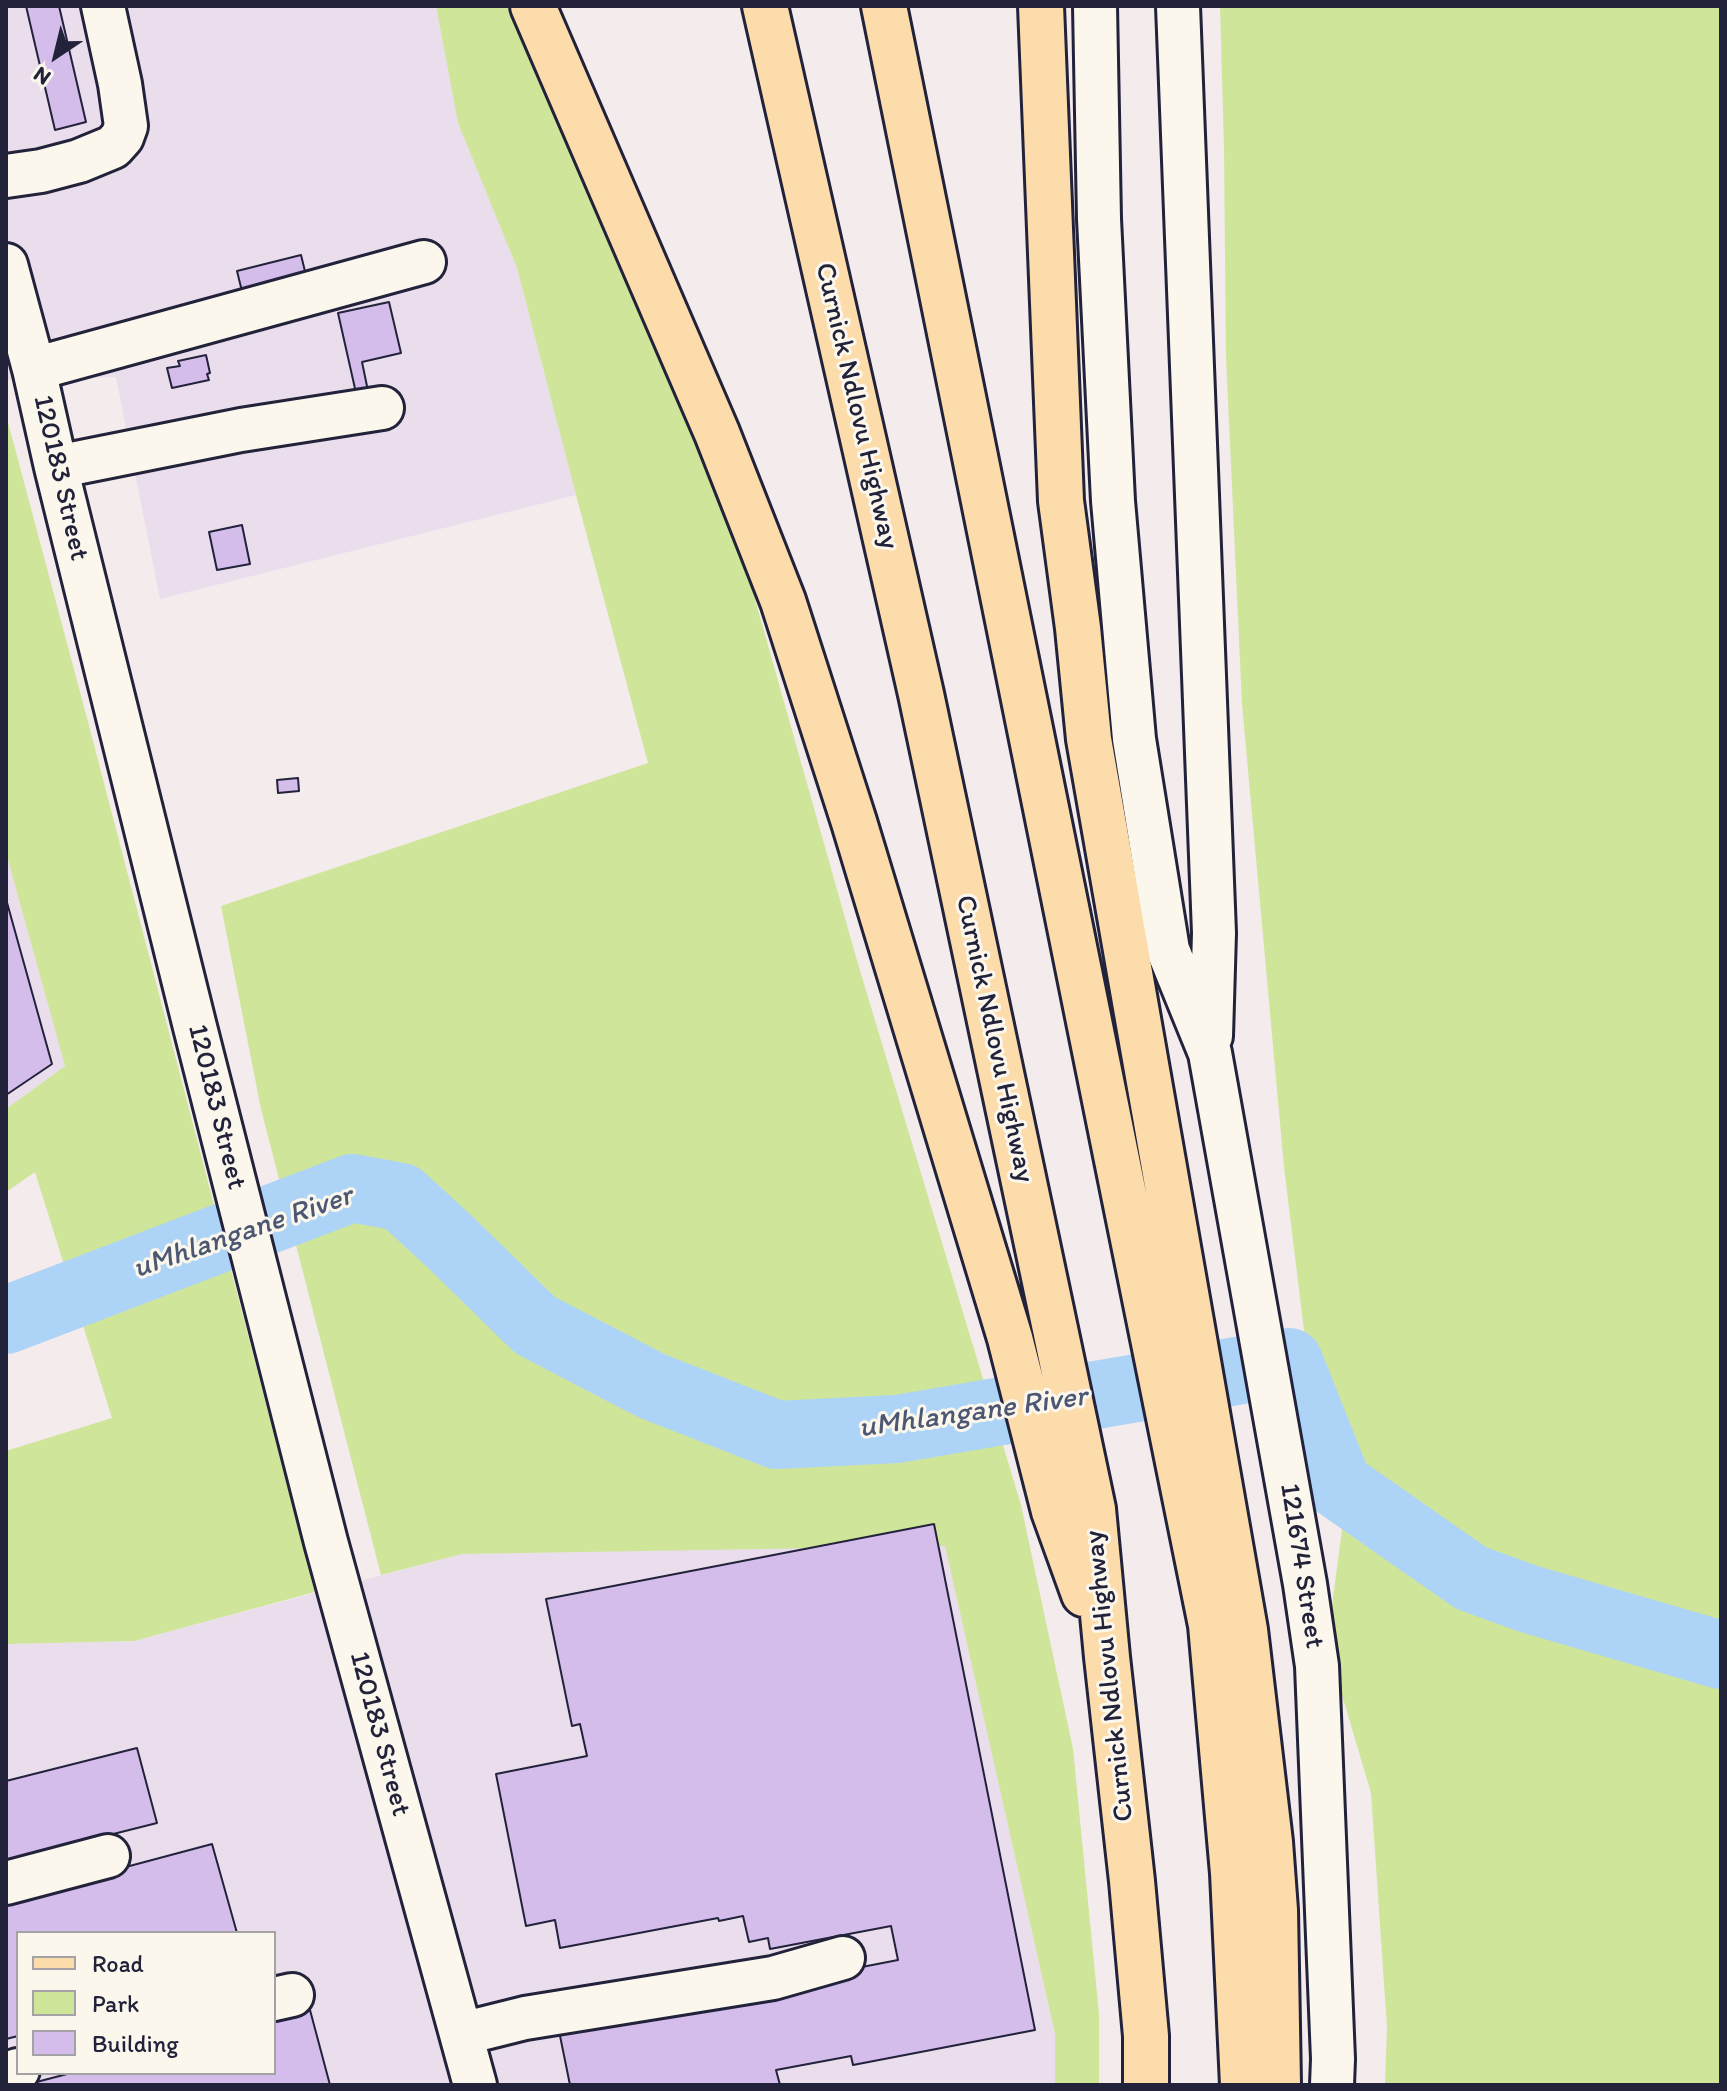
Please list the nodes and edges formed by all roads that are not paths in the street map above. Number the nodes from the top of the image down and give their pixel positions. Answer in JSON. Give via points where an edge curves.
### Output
{"nodes":[{"id":1,"x":103,"y":6,"type":"edge"},
{"id":2,"x":533,"y":6,"type":"edge"},
{"id":3,"x":765,"y":6,"type":"edge"},
{"id":4,"x":884,"y":6,"type":"edge"},
{"id":5,"x":1041,"y":6,"type":"edge"},
{"id":6,"x":1095,"y":6,"type":"edge"},
{"id":7,"x":1178,"y":6,"type":"edge"},
{"id":8,"x":6,"y":176,"type":"edge"},
{"id":9,"x":424,"y":262,"type":"dead end"},
{"id":10,"x":7,"y":276,"type":"edge"},
{"id":11,"x":34,"y":369,"type":"junction"},
{"id":12,"x":382,"y":408,"type":"dead end"},
{"id":13,"x":56,"y":467,"type":"junction"},
{"id":14,"x":1210,"y":1053,"type":"junction"},
{"id":15,"x":1179,"y":1370,"type":"junction"},
{"id":16,"x":1074,"y":1510,"type":"junction"},
{"id":17,"x":1228,"y":1628,"type":"junction"},
{"id":18,"x":108,"y":1856,"type":"dead end"},
{"id":19,"x":6,"y":1883,"type":"edge"},
{"id":20,"x":843,"y":1958,"type":"dead end"},
{"id":21,"x":461,"y":2034,"type":"junction"},
{"id":22,"x":475,"y":2085,"type":"edge"},
{"id":23,"x":1146,"y":2085,"type":"edge"},
{"id":24,"x":1243,"y":2085,"type":"edge"},
{"id":25,"x":1278,"y":2085,"type":"edge"},
{"id":26,"x":1332,"y":2085,"type":"edge"}],
"edges":[{"from":1,"to":8,"type":"lane","via":[[120,84],[126,126],[122,137],[98,155]]},
{"from":2,"to":16,"type":"main road","via":[[717,433],[783,601],[1010,1338]]},
{"from":3,"to":16,"type":"main road","name":"Curnick Ndlovu Highway","via":[[921,694]]},
{"from":4,"to":15,"type":"main road"},
{"from":5,"to":15,"type":"main road","via":[[1061,501],[1089,739]]},
{"from":6,"to":14,"type":"lane","via":[[1113,501],[1134,739],[1168,950]]},
{"from":7,"to":14,"type":"lane","via":[[1214,933]]},
{"from":9,"to":11,"type":"lane"},
{"from":10,"to":11,"type":"lane","name":"120183 Street"},
{"from":11,"to":13,"type":"lane","name":"120183 Street"},
{"from":12,"to":13,"type":"lane"},
{"from":13,"to":21,"type":"lane","name":"120183 Street","via":[[326,1542]]},
{"from":14,"to":26,"type":"lane","name":"121674 Street","via":[[1317,1666]]},
{"from":15,"to":17,"type":"main road"},
{"from":16,"to":23,"type":"main road","name":"Curnick Ndlovu Highway","via":[[1107,1657],[1132,1881]]},
{"from":17,"to":24,"type":"main road"},
{"from":17,"to":25,"type":"main road","via":[[1270,1842]]},
{"from":18,"to":19,"type":"lane"},
{"from":20,"to":21,"type":"lane","via":[[773,1978],[525,2018]]},
{"from":21,"to":22,"type":"lane","name":"120183 Street"}]}
